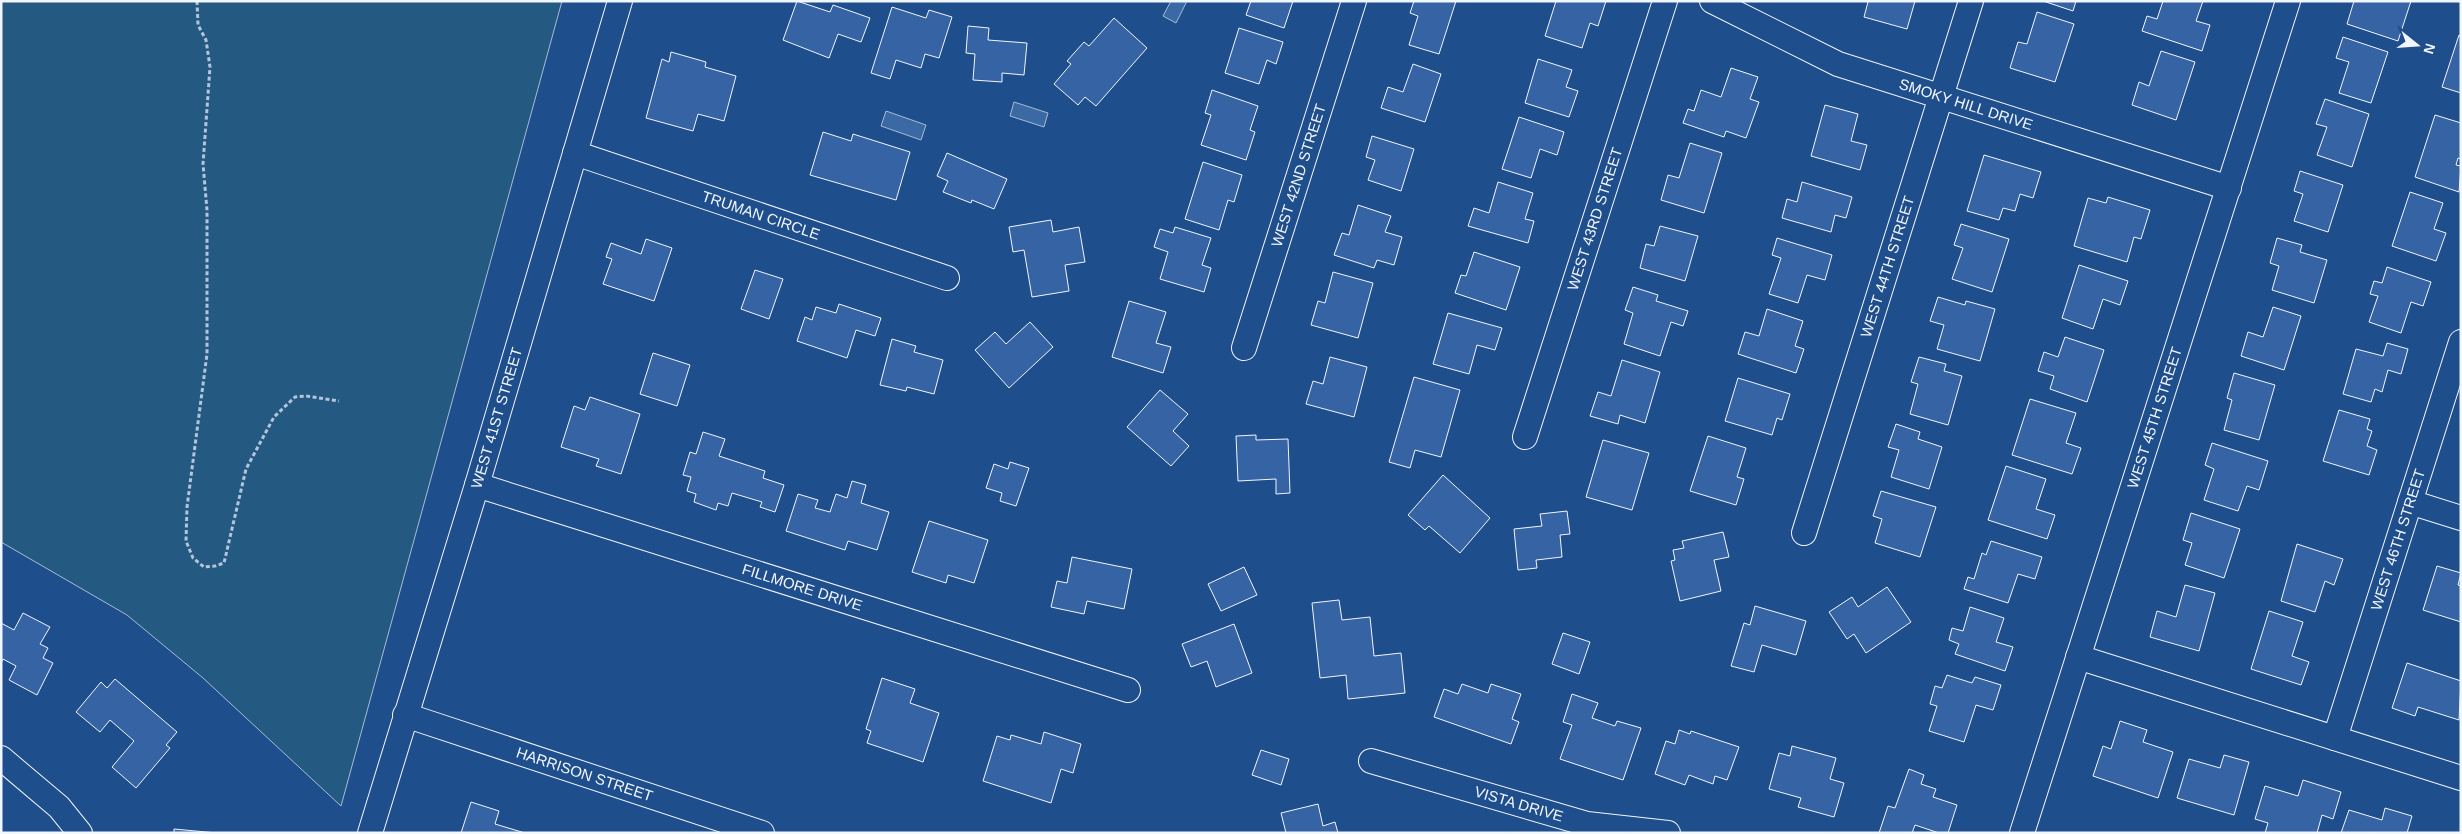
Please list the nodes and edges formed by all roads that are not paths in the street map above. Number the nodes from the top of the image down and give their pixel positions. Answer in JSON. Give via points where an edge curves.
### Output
{"nodes":[{"id":1,"x":620,"y":1,"type":"edge"},
{"id":2,"x":1354,"y":1,"type":"edge"},
{"id":3,"x":1665,"y":1,"type":"edge"},
{"id":4,"x":1712,"y":1,"type":"edge"},
{"id":5,"x":1972,"y":1,"type":"edge"},
{"id":6,"x":2288,"y":1,"type":"edge"},
{"id":7,"x":1941,"y":98,"type":"junction"},
{"id":8,"x":575,"y":154,"type":"junction"},
{"id":9,"x":2229,"y":188,"type":"junction"},
{"id":10,"x":947,"y":278,"type":"dead end"},
{"id":11,"x":2461,"y":342,"type":"edge"},
{"id":12,"x":1244,"y":348,"type":"dead end"},
{"id":13,"x":1525,"y":437,"type":"dead end"},
{"id":14,"x":477,"y":485,"type":"junction"},
{"id":15,"x":2410,"y":502,"type":"junction"},
{"id":16,"x":2461,"y":518,"type":"edge"},
{"id":17,"x":1804,"y":533,"type":"dead end"},
{"id":18,"x":2078,"y":657,"type":"junction"},
{"id":19,"x":1128,"y":690,"type":"dead end"},
{"id":20,"x":405,"y":715,"type":"junction"},
{"id":21,"x":2335,"y":738,"type":"junction"},
{"id":22,"x":1,"y":758,"type":"edge"},
{"id":23,"x":1371,"y":761,"type":"dead end"},
{"id":24,"x":2461,"y":778,"type":"edge"},
{"id":25,"x":80,"y":833,"type":"edge"},
{"id":26,"x":370,"y":833,"type":"edge"},
{"id":27,"x":762,"y":833,"type":"edge"},
{"id":28,"x":1668,"y":833,"type":"edge"},
{"id":29,"x":2022,"y":833,"type":"edge"}],
"edges":[{"from":1,"to":8,"type":"street","name":"WEST 41ST STREET"},
{"from":2,"to":12,"type":"street","name":"WEST 42ND STREET"},
{"from":3,"to":13,"type":"street","name":"WEST 43RD STREET"},
{"from":4,"to":7,"type":"street","name":"SMOKY HILL DRIVE","via":[[1838,64]]},
{"from":5,"to":7,"type":"street","name":"WEST 44TH STREET"},
{"from":6,"to":9,"type":"street","name":"WEST 45TH STREET"},
{"from":7,"to":9,"type":"street","name":"SMOKY HILL DRIVE"},
{"from":7,"to":17,"type":"street","name":"WEST 44TH STREET"},
{"from":8,"to":10,"type":"street","name":"TRUMAN CIRCLE"},
{"from":8,"to":14,"type":"street","name":"WEST 41ST STREET"},
{"from":9,"to":18,"type":"street","name":"WEST 45TH STREET"},
{"from":11,"to":15,"type":"street","name":"WEST 46TH STREET"},
{"from":14,"to":19,"type":"street","name":"FILLMORE DRIVE"},
{"from":14,"to":20,"type":"street","name":"WEST 41ST STREET"},
{"from":15,"to":16,"type":"street"},
{"from":15,"to":21,"type":"street","name":"WEST 46TH STREET"},
{"from":18,"to":21,"type":"street"},
{"from":18,"to":29,"type":"street","name":"WEST 45TH STREET"},
{"from":20,"to":26,"type":"street","name":"WEST 41ST STREET"},
{"from":20,"to":27,"type":"street","name":"HARRISON STREET"},
{"from":21,"to":24,"type":"street"},
{"from":22,"to":25,"type":"street","via":[[59,807]]},
{"from":23,"to":28,"type":"street","name":"VISTA DRIVE","via":[[1587,824]]}]}
